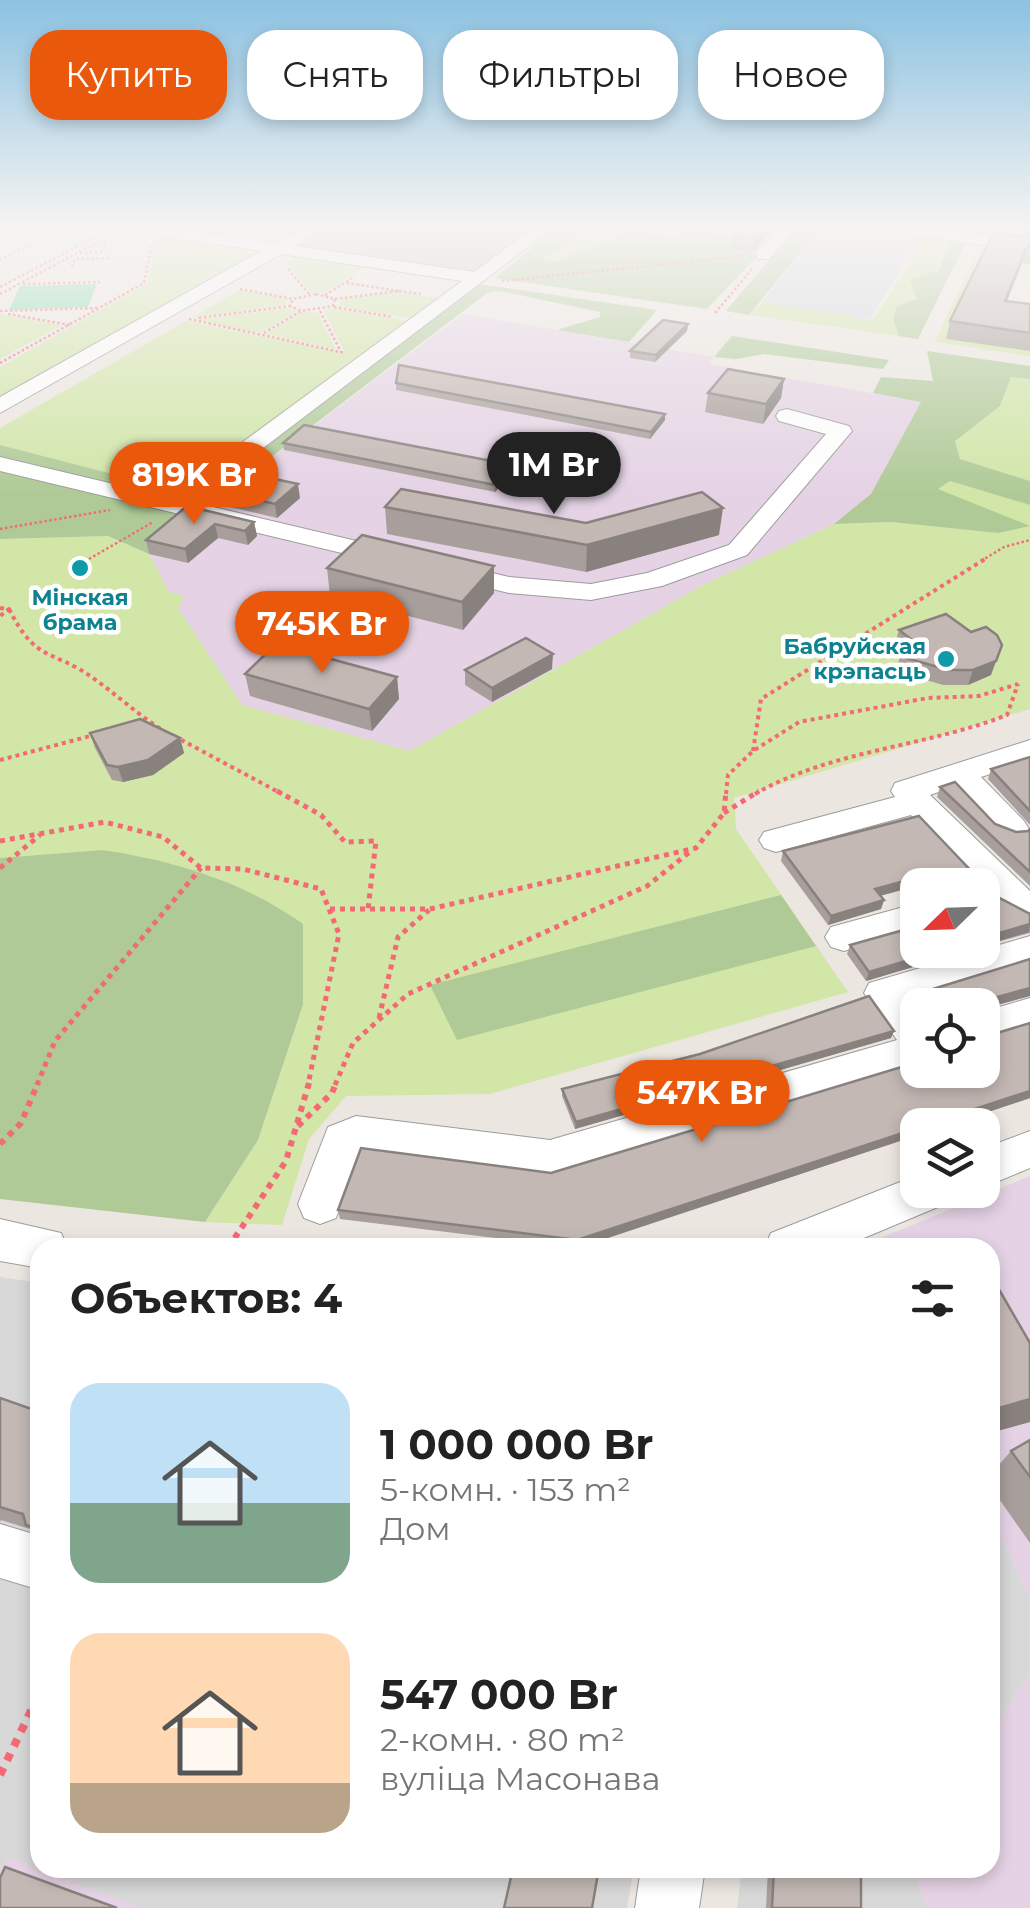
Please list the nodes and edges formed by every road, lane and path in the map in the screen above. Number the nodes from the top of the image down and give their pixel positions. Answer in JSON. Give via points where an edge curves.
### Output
{"nodes":[{"id":1,"x":22,"y":316,"type":"edge"},
{"id":2,"x":86,"y":316,"type":"edge"},
{"id":3,"x":169,"y":316,"type":"edge"},
{"id":4,"x":211,"y":316,"type":"edge"},
{"id":5,"x":292,"y":316,"type":"edge"},
{"id":6,"x":323,"y":316,"type":"edge"},
{"id":7,"x":388,"y":316,"type":"edge"},
{"id":8,"x":435,"y":316,"type":"edge"},
{"id":9,"x":399,"y":318,"type":"dead end"},
{"id":10,"x":70,"y":325,"type":"junction"},
{"id":11,"x":261,"y":334,"type":"junction"},
{"id":12,"x":341,"y":352,"type":"junction"},
{"id":13,"x":354,"y":354,"type":"dead end"},
{"id":14,"x":0,"y":363,"type":"edge"},
{"id":15,"x":0,"y":406,"type":"edge"},
{"id":16,"x":787,"y":416,"type":"dead end"},
{"id":17,"x":0,"y":464,"type":"edge"},
{"id":18,"x":164,"y":501,"type":"junction"},
{"id":19,"x":0,"y":529,"type":"edge"},
{"id":20,"x":1030,"y":540,"type":"edge"},
{"id":21,"x":89,"y":558,"type":"dead end"},
{"id":22,"x":0,"y":608,"type":"edge"},
{"id":23,"x":10,"y":609,"type":"junction"},
{"id":24,"x":0,"y":616,"type":"edge"},
{"id":25,"x":110,"y":731,"type":"edge"},
{"id":26,"x":753,"y":751,"type":"junction"},
{"id":27,"x":0,"y":760,"type":"edge"},
{"id":28,"x":1023,"y":761,"type":"edge"},
{"id":29,"x":958,"y":774,"type":"junction"},
{"id":30,"x":918,"y":802,"type":"junction"},
{"id":31,"x":724,"y":814,"type":"junction"},
{"id":32,"x":1021,"y":826,"type":"edge"},
{"id":33,"x":43,"y":833,"type":"junction"},
{"id":34,"x":776,"y":840,"type":"dead end"},
{"id":35,"x":0,"y":841,"type":"edge"},
{"id":36,"x":959,"y":844,"type":"junction"},
{"id":37,"x":696,"y":848,"type":"junction"},
{"id":38,"x":0,"y":868,"type":"edge"},
{"id":39,"x":201,"y":868,"type":"junction"},
{"id":40,"x":1009,"y":892,"type":"edge"},
{"id":41,"x":330,"y":909,"type":"junction"},
{"id":42,"x":368,"y":909,"type":"junction"},
{"id":43,"x":430,"y":909,"type":"junction"},
{"id":44,"x":900,"y":921,"type":"edge"},
{"id":45,"x":844,"y":937,"type":"dead end"},
{"id":46,"x":1030,"y":950,"type":"edge"},
{"id":47,"x":900,"y":988,"type":"edge"},
{"id":48,"x":901,"y":988,"type":"edge"},
{"id":49,"x":1030,"y":1012,"type":"edge"},
{"id":50,"x":900,"y":1014,"type":"edge"},
{"id":51,"x":378,"y":1021,"type":"junction"},
{"id":52,"x":1000,"y":1022,"type":"edge"},
{"id":53,"x":900,"y":1055,"type":"edge"},
{"id":54,"x":296,"y":1128,"type":"junction"},
{"id":55,"x":0,"y":1144,"type":"edge"},
{"id":56,"x":1030,"y":1149,"type":"edge"},
{"id":57,"x":1000,"y":1161,"type":"edge"},
{"id":58,"x":900,"y":1202,"type":"edge"},
{"id":59,"x":320,"y":1204,"type":"dead end"},
{"id":60,"x":235,"y":1238,"type":"edge"},
{"id":61,"x":812,"y":1238,"type":"edge"},
{"id":62,"x":0,"y":1240,"type":"edge"},
{"id":63,"x":30,"y":1245,"type":"edge"},
{"id":64,"x":0,"y":1551,"type":"edge"},
{"id":65,"x":30,"y":1560,"type":"edge"},
{"id":66,"x":30,"y":1713,"type":"edge"},
{"id":67,"x":0,"y":1775,"type":"edge"},
{"id":68,"x":672,"y":1878,"type":"edge"},
{"id":69,"x":667,"y":1908,"type":"edge"}],
"edges":[{"from":1,"to":10,"type":"path"},
{"from":2,"to":10,"type":"path"},
{"from":3,"to":15,"type":"street"},
{"from":4,"to":11,"type":"path","via":[[188,319]]},
{"from":5,"to":11,"type":"path"},
{"from":6,"to":12,"type":"path"},
{"from":7,"to":9,"type":"path"},
{"from":8,"to":18,"type":"street"},
{"from":10,"to":14,"type":"path"},
{"from":11,"to":12,"type":"path"},
{"from":12,"to":13,"type":"path"},
{"from":16,"to":18,"type":"street","via":[[841,431],[738,550],[654,580],[591,592],[509,585]]},
{"from":17,"to":18,"type":"street"},
{"from":18,"to":19,"type":"path"},
{"from":18,"to":21,"type":"path","via":[[157,519]]},
{"from":20,"to":26,"type":"path","via":[[1004,547],[761,699]]},
{"from":22,"to":23,"type":"path"},
{"from":23,"to":24,"type":"path"},
{"from":23,"to":42,"type":"path","via":[[24,639],[91,676],[147,722],[321,815],[345,842],[376,841]]},
{"from":25,"to":27,"type":"path"},
{"from":26,"to":31,"type":"path","via":[[728,776]]},
{"from":26,"to":31,"type":"path","via":[[799,722],[928,698],[979,696],[1018,684],[1008,716],[965,734],[826,765],[774,784]]},
{"from":28,"to":29,"type":"street"},
{"from":29,"to":30,"type":"street","via":[[908,791]]},
{"from":29,"to":32,"type":"street"},
{"from":30,"to":34,"type":"street"},
{"from":30,"to":36,"type":"street"},
{"from":31,"to":37,"type":"path"},
{"from":32,"to":36,"type":"street"},
{"from":33,"to":35,"type":"path"},
{"from":33,"to":38,"type":"path"},
{"from":33,"to":39,"type":"path","via":[[105,822],[163,837]]},
{"from":36,"to":40,"type":"street"},
{"from":37,"to":43,"type":"path"},
{"from":37,"to":51,"type":"path","via":[[646,886],[408,994]]},
{"from":39,"to":41,"type":"path","via":[[243,869],[322,889]]},
{"from":39,"to":55,"type":"path","via":[[55,1041],[21,1124]]},
{"from":41,"to":42,"type":"path"},
{"from":41,"to":54,"type":"path","via":[[339,934]]},
{"from":42,"to":43,"type":"path"},
{"from":43,"to":51,"type":"path","via":[[398,936]]},
{"from":44,"to":45,"type":"street"},
{"from":46,"to":48,"type":"street"},
{"from":47,"to":50,"type":"street","via":[[884,993]]},
{"from":49,"to":52,"type":"street"},
{"from":51,"to":54,"type":"path","via":[[354,1044],[332,1093]]},
{"from":53,"to":59,"type":"street","via":[[550,1159],[356,1134],[342,1140]]},
{"from":54,"to":60,"type":"path","via":[[286,1161]]},
{"from":56,"to":57,"type":"street"},
{"from":58,"to":61,"type":"street"},
{"from":62,"to":63,"type":"street"},
{"from":64,"to":65,"type":"street"},
{"from":66,"to":67,"type":"path"},
{"from":68,"to":69,"type":"street"}]}
